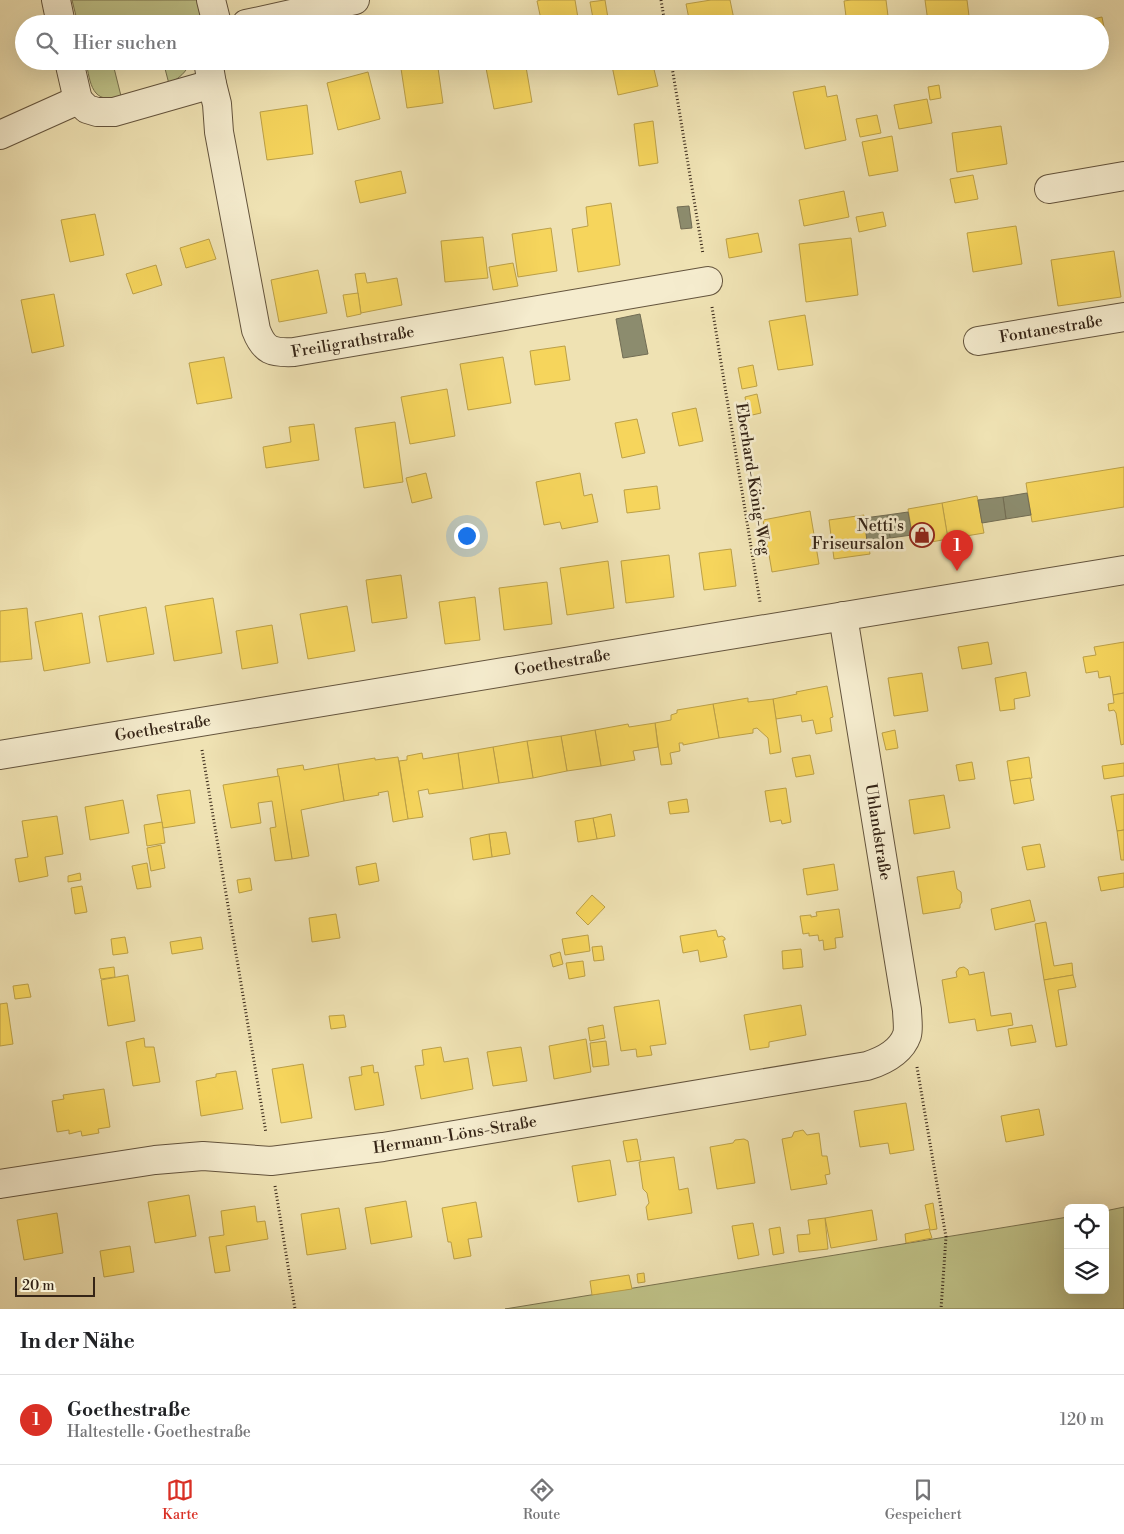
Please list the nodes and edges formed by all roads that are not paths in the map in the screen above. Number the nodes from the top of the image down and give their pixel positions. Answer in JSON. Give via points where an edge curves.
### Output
{"nodes":[{"id":1,"x":56,"y":0,"type":"edge"},
{"id":2,"x":211,"y":0,"type":"edge"},
{"id":3,"x":354,"y":0,"type":"edge"},
{"id":4,"x":59,"y":15,"type":"edge"},
{"id":5,"x":215,"y":15,"type":"edge"},
{"id":6,"x":286,"y":15,"type":"edge"},
{"id":7,"x":71,"y":70,"type":"edge"},
{"id":8,"x":210,"y":73,"type":"edge"},
{"id":9,"x":78,"y":100,"type":"junction"},
{"id":10,"x":0,"y":135,"type":"edge"},
{"id":11,"x":1124,"y":176,"type":"edge"},
{"id":12,"x":1049,"y":188,"type":"dead end"},
{"id":13,"x":708,"y":281,"type":"dead end"},
{"id":14,"x":1124,"y":317,"type":"edge"},
{"id":15,"x":978,"y":341,"type":"dead end"},
{"id":16,"x":1124,"y":570,"type":"edge"},
{"id":17,"x":843,"y":616,"type":"junction"},
{"id":18,"x":0,"y":755,"type":"edge"},
{"id":19,"x":900,"y":1046,"type":"joint"},
{"id":20,"x":0,"y":1184,"type":"edge"}],
"edges":[{"from":1,"to":4,"type":"street"},
{"from":2,"to":5,"type":"street"},
{"from":3,"to":6,"type":"street"},
{"from":7,"to":9,"type":"street"},
{"from":8,"to":9,"type":"street","via":[[114,112],[87,109]]},
{"from":8,"to":13,"type":"street","name":"Freiligrathstraße","via":[[256,330],[267,348],[276,353]]},
{"from":9,"to":10,"type":"street"},
{"from":11,"to":12,"type":"street"},
{"from":14,"to":15,"type":"street","name":"Fontanestraße"},
{"from":16,"to":17,"type":"street","name":"Goethestraße"},
{"from":17,"to":18,"type":"street","name":"Goethestraße"},
{"from":17,"to":19,"type":"street","name":"Uhlandstraße","via":[[907,1010],[908,1033]]},
{"from":19,"to":20,"type":"street","name":"Hermann-Löns-Straße","via":[[883,1061],[867,1066],[393,1146],[271,1161],[232,1157],[156,1160]]}]}
